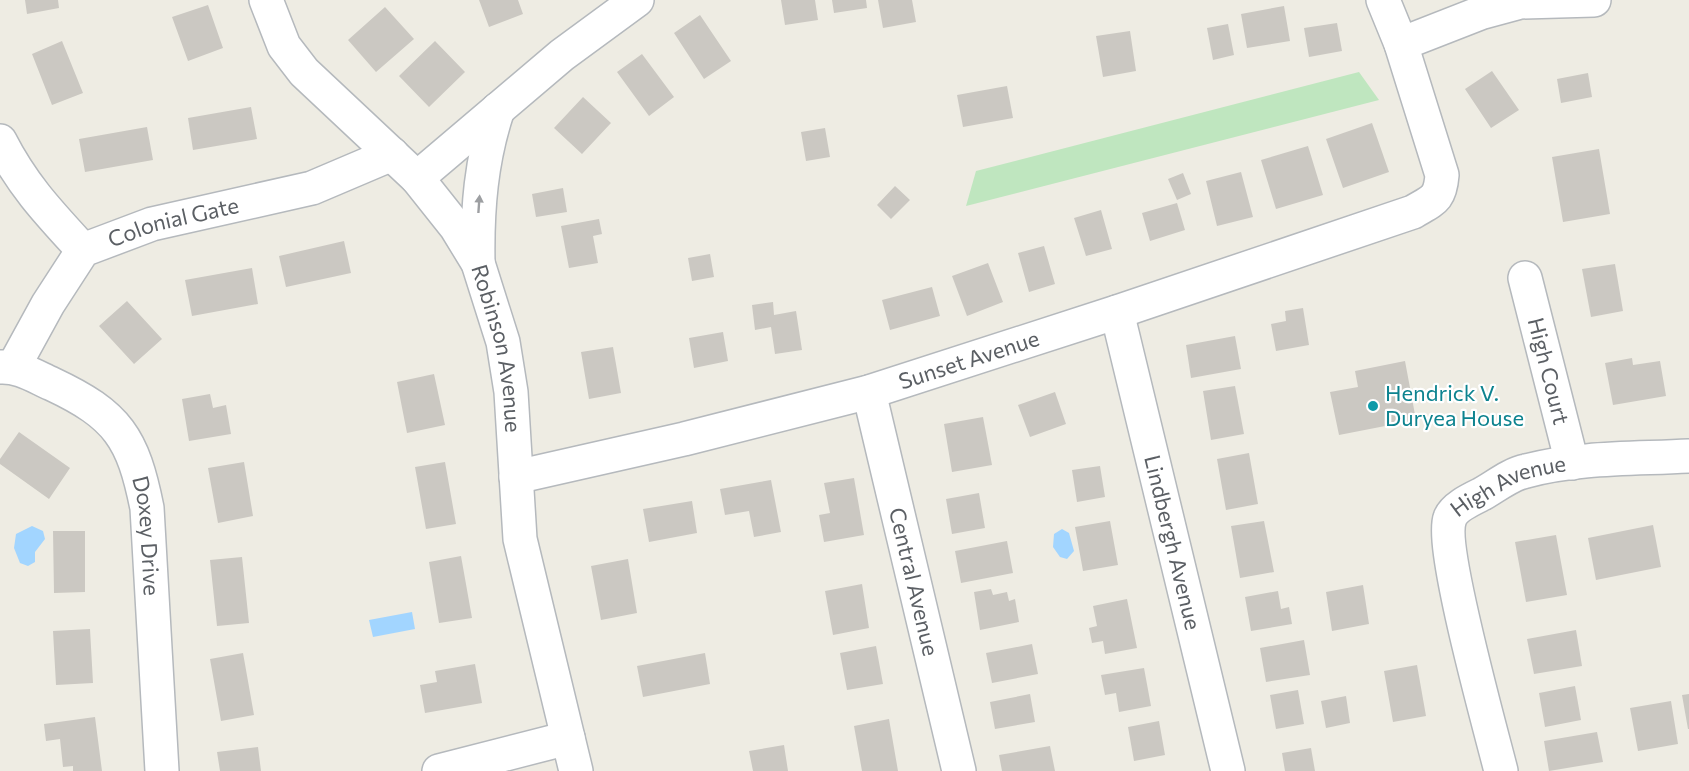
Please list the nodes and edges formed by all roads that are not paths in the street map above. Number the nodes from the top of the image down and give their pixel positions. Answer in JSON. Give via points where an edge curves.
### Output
{"nodes":[{"id":1,"x":266,"y":0,"type":"edge"},
{"id":2,"x":637,"y":0,"type":"edge"},
{"id":3,"x":1383,"y":0,"type":"edge"},
{"id":4,"x":1594,"y":0,"type":"edge"},
{"id":5,"x":1401,"y":44,"type":"junction"},
{"id":6,"x":498,"y":109,"type":"junction"},
{"id":7,"x":0,"y":141,"type":"edge"},
{"id":8,"x":392,"y":154,"type":"junction"},
{"id":9,"x":417,"y":178,"type":"junction"},
{"id":10,"x":83,"y":250,"type":"junction"},
{"id":11,"x":478,"y":263,"type":"junction"},
{"id":12,"x":1525,"y":278,"type":"dead end"},
{"id":13,"x":1117,"y":312,"type":"junction"},
{"id":14,"x":7,"y":367,"type":"edge"},
{"id":15,"x":869,"y":392,"type":"junction"},
{"id":16,"x":1689,"y":456,"type":"edge"},
{"id":17,"x":1572,"y":463,"type":"junction"},
{"id":18,"x":516,"y":477,"type":"junction"},
{"id":19,"x":568,"y":738,"type":"junction"},
{"id":20,"x":162,"y":771,"type":"edge"},
{"id":21,"x":439,"y":771,"type":"edge"},
{"id":22,"x":576,"y":771,"type":"edge"},
{"id":23,"x":959,"y":771,"type":"edge"},
{"id":24,"x":1228,"y":771,"type":"edge"},
{"id":25,"x":1501,"y":771,"type":"edge"}],
"edges":[{"from":1,"to":8,"type":"street","name":"Robinson Avenue","via":[[284,46],[304,72]]},
{"from":2,"to":6,"type":"street","via":[[562,55]]},
{"from":3,"to":5,"type":"street","name":"Sunset Avenue"},
{"from":4,"to":5,"type":"street","via":[[1520,2]]},
{"from":5,"to":13,"type":"street","name":"Sunset Avenue","via":[[1442,175],[1441,191],[1436,198],[1413,212]]},
{"from":6,"to":9,"type":"street"},
{"from":11,"to":6,"type":"street","one_way":true,"via":[[478,201]]},
{"from":7,"to":10,"type":"street","via":[[34,197]]},
{"from":8,"to":9,"type":"street","name":"Robinson Avenue"},
{"from":8,"to":10,"type":"street","name":"Colonial Gate","via":[[312,188],[152,224]]},
{"from":9,"to":11,"type":"street","name":"Robinson Avenue","via":[[456,227]]},
{"from":10,"to":14,"type":"street","name":"Colonial Gate"},
{"from":11,"to":18,"type":"street","name":"Robinson Avenue","via":[[503,342]]},
{"from":12,"to":17,"type":"street","name":"High Court"},
{"from":13,"to":15,"type":"street","name":"Sunset Avenue"},
{"from":13,"to":24,"type":"street","name":"Lindbergh Avenue"},
{"from":14,"to":20,"type":"street","name":"Doxey Drive","via":[[80,397],[102,413],[130,447],[139,466],[147,508]]},
{"from":15,"to":18,"type":"street","name":"Sunset Avenue"},
{"from":15,"to":23,"type":"street","name":"Central Avenue"},
{"from":16,"to":17,"type":"street","name":"High Avenue"},
{"from":17,"to":25,"type":"street","name":"High Avenue","via":[[1524,471],[1477,496],[1450,517],[1447,534],[1457,589]]},
{"from":18,"to":19,"type":"street","name":"Robinson Avenue","via":[[520,539]]},
{"from":19,"to":21,"type":"street"},
{"from":19,"to":22,"type":"street","name":"Robinson Avenue"}]}
